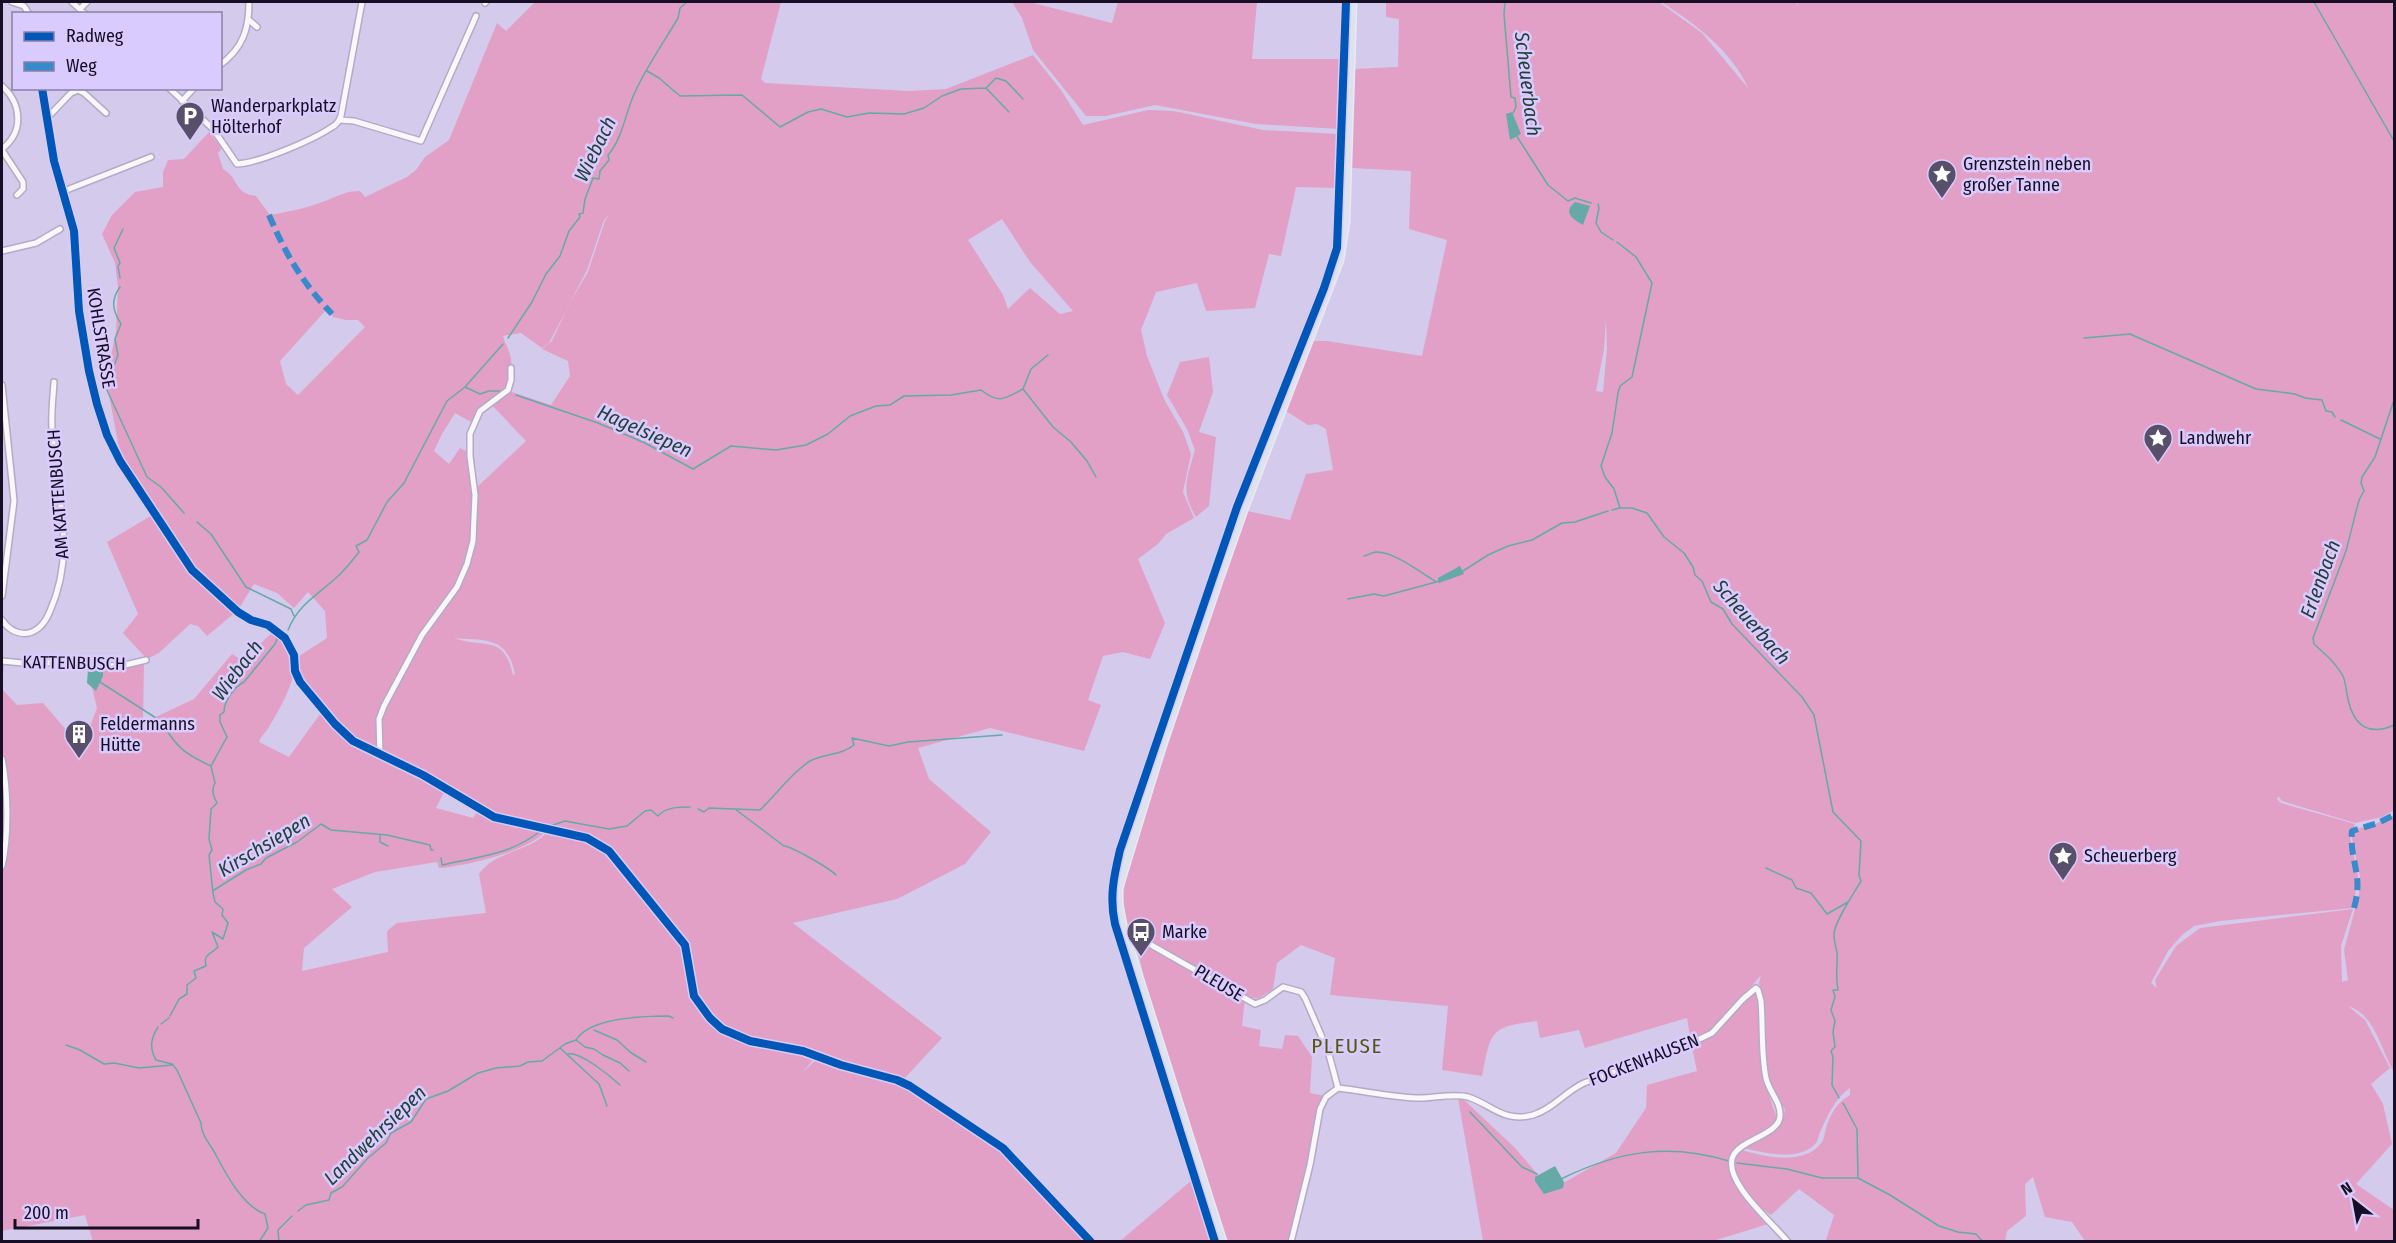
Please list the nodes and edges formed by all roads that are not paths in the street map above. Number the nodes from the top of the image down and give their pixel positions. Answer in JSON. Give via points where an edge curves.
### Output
{"nodes":[{"id":1,"x":12,"y":2,"type":"edge"},
{"id":2,"x":72,"y":2,"type":"edge"},
{"id":3,"x":87,"y":2,"type":"edge"},
{"id":4,"x":249,"y":2,"type":"edge"},
{"id":5,"x":362,"y":2,"type":"edge"},
{"id":6,"x":1352,"y":2,"type":"edge"},
{"id":7,"x":83,"y":11,"type":"edge"},
{"id":8,"x":28,"y":12,"type":"edge"},
{"id":9,"x":476,"y":16,"type":"dead end"},
{"id":10,"x":249,"y":20,"type":"junction"},
{"id":11,"x":257,"y":27,"type":"dead end"},
{"id":12,"x":222,"y":63,"type":"edge"},
{"id":13,"x":2,"y":86,"type":"edge"},
{"id":14,"x":42,"y":90,"type":"edge"},
{"id":15,"x":171,"y":90,"type":"edge"},
{"id":16,"x":192,"y":90,"type":"edge"},
{"id":17,"x":182,"y":101,"type":"junction"},
{"id":18,"x":106,"y":113,"type":"dead end"},
{"id":19,"x":47,"y":118,"type":"junction"},
{"id":20,"x":340,"y":120,"type":"junction"},
{"id":21,"x":2,"y":149,"type":"edge"},
{"id":22,"x":151,"y":157,"type":"dead end"},
{"id":23,"x":64,"y":192,"type":"junction"},
{"id":24,"x":17,"y":195,"type":"dead end"},
{"id":25,"x":60,"y":229,"type":"dead end"},
{"id":26,"x":2,"y":251,"type":"edge"},
{"id":27,"x":511,"y":368,"type":"dead end"},
{"id":28,"x":54,"y":382,"type":"dead end"},
{"id":29,"x":2,"y":385,"type":"edge"},
{"id":30,"x":2,"y":596,"type":"edge"},
{"id":31,"x":2,"y":620,"type":"edge"},
{"id":32,"x":146,"y":660,"type":"dead end"},
{"id":33,"x":2,"y":661,"type":"edge"},
{"id":34,"x":380,"y":755,"type":"junction"},
{"id":35,"x":2,"y":759,"type":"edge"},
{"id":36,"x":2,"y":866,"type":"edge"},
{"id":37,"x":1123,"y":929,"type":"junction"},
{"id":38,"x":1338,"y":1088,"type":"junction"},
{"id":39,"x":1091,"y":1242,"type":"edge"},
{"id":40,"x":1222,"y":1242,"type":"edge"},
{"id":41,"x":1291,"y":1242,"type":"edge"},
{"id":42,"x":1788,"y":1242,"type":"edge"}],
"edges":[{"from":1,"to":8,"type":"street","via":[[24,6]]},
{"from":2,"to":7,"type":"street"},
{"from":3,"to":7,"type":"street"},
{"from":4,"to":10,"type":"street"},
{"from":5,"to":20,"type":"street"},
{"from":6,"to":37,"type":"main road","via":[[1345,222],[1339,260],[1243,510],[1158,757],[1120,880],[1118,905]]},
{"from":9,"to":20,"type":"street","via":[[422,141]]},
{"from":10,"to":11,"type":"street"},
{"from":10,"to":12,"type":"street","via":[[243,40]]},
{"from":13,"to":21,"type":"street","via":[[15,103],[18,119],[13,137]]},
{"from":14,"to":19,"type":"street","name":"KOHLSTRASSE"},
{"from":15,"to":17,"type":"street"},
{"from":16,"to":17,"type":"street"},
{"from":17,"to":20,"type":"street","via":[[213,129],[237,164],[310,138]]},
{"from":18,"to":19,"type":"street","via":[[78,90]]},
{"from":19,"to":23,"type":"street","name":"KOHLSTRASSE"},
{"from":21,"to":24,"type":"street","via":[[23,182]]},
{"from":22,"to":23,"type":"street"},
{"from":23,"to":34,"type":"street","name":"KOHLSTRASSE","via":[[74,231],[89,371],[107,435],[126,470],[192,570],[238,612],[281,634],[294,655],[298,677],[335,724],[353,741]]},
{"from":25,"to":26,"type":"street","via":[[36,243]]},
{"from":27,"to":34,"type":"street","via":[[508,390],[480,411],[470,434],[475,495],[473,540],[467,564],[457,587],[422,635],[384,706],[379,719]]},
{"from":28,"to":31,"type":"street","name":"AM KATTENBUSCH","via":[[52,428],[65,539],[61,584],[39,628],[18,633]]},
{"from":29,"to":30,"type":"street","via":[[14,501]]},
{"from":32,"to":33,"type":"street","name":"KATTENBUSCH","via":[[121,666]]},
{"from":34,"to":39,"type":"street","via":[[494,817],[596,842],[616,858],[685,945],[694,996],[722,1029],[750,1041],[798,1050],[910,1086],[1003,1148]]},
{"from":35,"to":36,"type":"street","via":[[6,835]]},
{"from":37,"to":38,"type":"street","name":"PLEUSE","via":[[1255,1004],[1282,987],[1301,992],[1328,1051]]},
{"from":37,"to":40,"type":"main road"},
{"from":38,"to":41,"type":"street","via":[[1326,1097],[1320,1109]]},
{"from":38,"to":42,"type":"street","name":"FOCKENHAUSEN","via":[[1406,1098],[1467,1097],[1497,1113],[1534,1115],[1574,1087],[1712,1034],[1756,988],[1761,1000],[1766,1079],[1779,1105],[1780,1118],[1777,1125],[1738,1150],[1732,1161],[1733,1173],[1740,1187]]}]}
